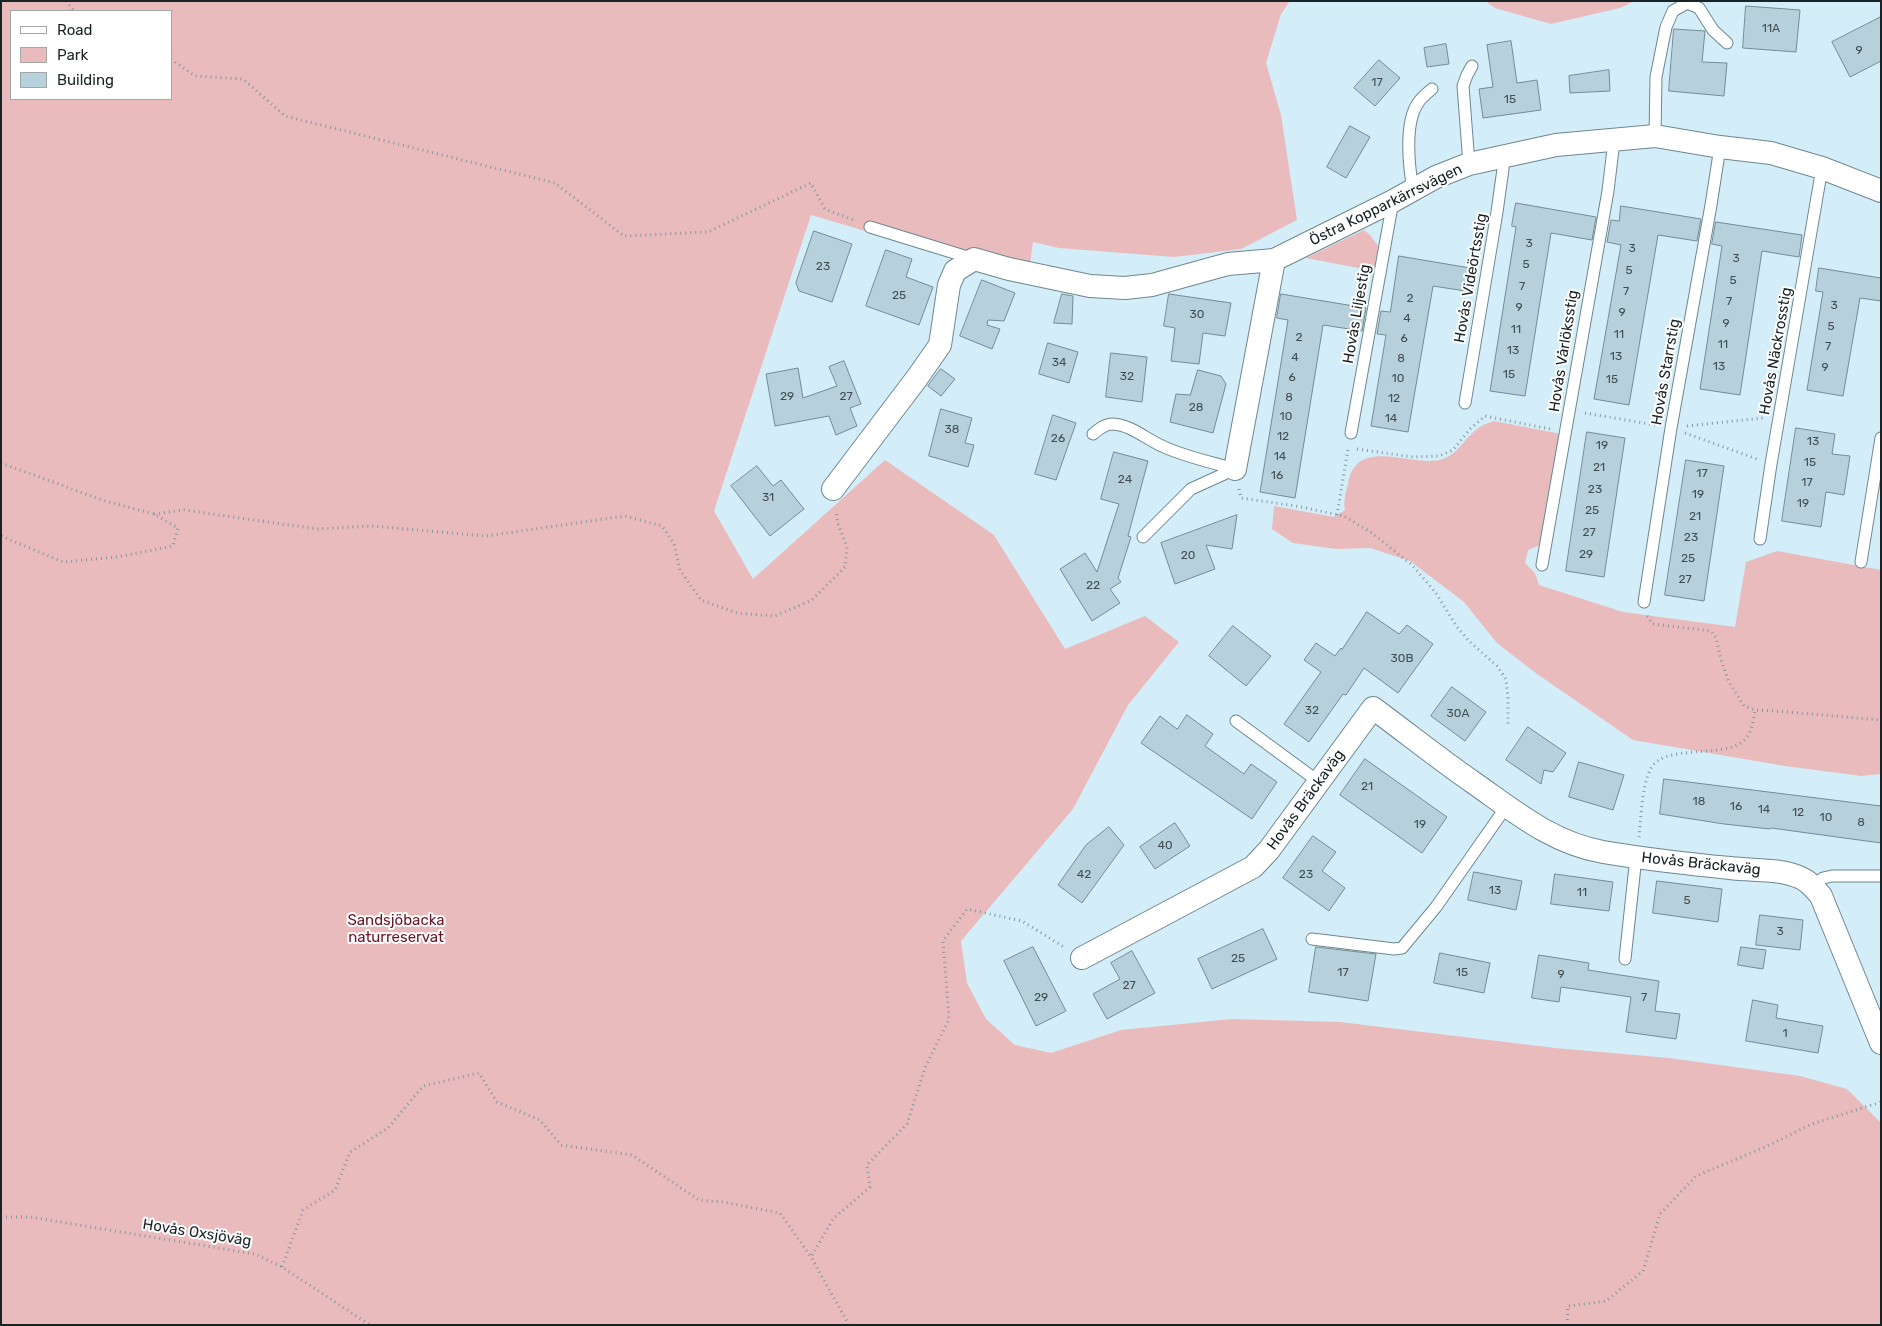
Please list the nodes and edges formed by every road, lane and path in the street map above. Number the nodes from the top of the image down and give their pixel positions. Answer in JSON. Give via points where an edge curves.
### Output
{"nodes":[{"id":1,"x":1727,"y":43,"type":"dead end"},
{"id":2,"x":172,"y":60,"type":"edge"},
{"id":3,"x":1472,"y":66,"type":"dead end"},
{"id":4,"x":1432,"y":89,"type":"dead end"},
{"id":5,"x":1655,"y":136,"type":"junction"},
{"id":6,"x":1614,"y":141,"type":"junction"},
{"id":7,"x":1720,"y":147,"type":"junction"},
{"id":8,"x":1503,"y":157,"type":"junction"},
{"id":9,"x":1469,"y":164,"type":"junction"},
{"id":10,"x":1822,"y":168,"type":"junction"},
{"id":11,"x":1413,"y":190,"type":"junction"},
{"id":12,"x":1881,"y":191,"type":"edge"},
{"id":13,"x":1393,"y":201,"type":"junction"},
{"id":14,"x":870,"y":227,"type":"joint"},
{"id":15,"x":974,"y":259,"type":"junction"},
{"id":16,"x":1274,"y":260,"type":"junction"},
{"id":17,"x":1464,"y":403,"type":"dead end"},
{"id":18,"x":1780,"y":416,"type":"junction"},
{"id":19,"x":1672,"y":428,"type":"junction"},
{"id":20,"x":1351,"y":432,"type":"dead end"},
{"id":21,"x":1566,"y":432,"type":"junction"},
{"id":22,"x":1093,"y":434,"type":"dead end"},
{"id":23,"x":1881,"y":438,"type":"edge"},
{"id":24,"x":1,"y":463,"type":"edge"},
{"id":25,"x":1235,"y":469,"type":"junction"},
{"id":26,"x":833,"y":489,"type":"joint"},
{"id":27,"x":154,"y":514,"type":"junction"},
{"id":28,"x":1337,"y":515,"type":"junction"},
{"id":29,"x":1,"y":536,"type":"edge"},
{"id":30,"x":1144,"y":536,"type":"dead end"},
{"id":31,"x":1760,"y":539,"type":"dead end"},
{"id":32,"x":1861,"y":562,"type":"dead end"},
{"id":33,"x":1542,"y":566,"type":"dead end"},
{"id":34,"x":1644,"y":602,"type":"joint"},
{"id":35,"x":1755,"y":710,"type":"junction"},
{"id":36,"x":1881,"y":720,"type":"edge"},
{"id":37,"x":1236,"y":721,"type":"dead end"},
{"id":38,"x":1508,"y":724,"type":"dead end"},
{"id":39,"x":1319,"y":782,"type":"junction"},
{"id":40,"x":1506,"y":808,"type":"junction"},
{"id":41,"x":1636,"y":857,"type":"junction"},
{"id":42,"x":1881,"y":876,"type":"edge"},
{"id":43,"x":1813,"y":886,"type":"junction"},
{"id":44,"x":1312,"y":939,"type":"dead end"},
{"id":45,"x":1082,"y":958,"type":"joint"},
{"id":46,"x":1625,"y":958,"type":"dead end"},
{"id":47,"x":1881,"y":1043,"type":"edge"},
{"id":48,"x":1881,"y":1102,"type":"edge"},
{"id":49,"x":1,"y":1217,"type":"edge"},
{"id":50,"x":811,"y":1257,"type":"junction"},
{"id":51,"x":282,"y":1267,"type":"junction"},
{"id":52,"x":370,"y":1325,"type":"edge"},
{"id":53,"x":849,"y":1325,"type":"edge"},
{"id":54,"x":1567,"y":1325,"type":"edge"}],
"edges":[{"from":1,"to":5,"type":"lane","via":[[1713,30],[1699,8],[1687,3],[1673,11],[1666,27],[1656,77]]},
{"from":2,"to":14,"type":"path","via":[[195,76],[243,79],[284,116],[555,183],[624,236],[708,232],[811,182],[825,209]]},
{"from":3,"to":9,"type":"lane","via":[[1464,86]]},
{"from":4,"to":11,"type":"lane","via":[[1412,114],[1409,167]]},
{"from":5,"to":6,"type":"street","name":"Östra Kopparkärrsvägen"},
{"from":5,"to":7,"type":"street","name":"Östra Kopparkärrsvägen"},
{"from":6,"to":8,"type":"street","name":"Östra Kopparkärrsvägen","via":[[1556,145]]},
{"from":6,"to":21,"type":"lane","name":"Hovås Vårlöksstig"},
{"from":7,"to":10,"type":"street","name":"Östra Kopparkärrsvägen","via":[[1771,153]]},
{"from":7,"to":19,"type":"lane","name":"Hovås Starrstig"},
{"from":8,"to":9,"type":"street","name":"Östra Kopparkärrsvägen"},
{"from":8,"to":17,"type":"lane","name":"Hovås Videörtsstig"},
{"from":9,"to":11,"type":"street","name":"Östra Kopparkärrsvägen"},
{"from":10,"to":12,"type":"street","name":"Östra Kopparkärrsvägen"},
{"from":10,"to":18,"type":"lane","name":"Hovås Näckrosstig"},
{"from":11,"to":13,"type":"street","name":"Östra Kopparkärrsvägen"},
{"from":13,"to":16,"type":"street","name":"Östra Kopparkärrsvägen"},
{"from":13,"to":20,"type":"lane","name":"Hovås Liljestig"},
{"from":14,"to":15,"type":"lane"},
{"from":15,"to":16,"type":"street","name":"Östra Kopparkärrsvägen","via":[[1090,286],[1125,288],[1152,285],[1228,264]]},
{"from":15,"to":26,"type":"street","via":[[955,271],[949,285],[940,345]]},
{"from":16,"to":25,"type":"street"},
{"from":18,"to":19,"type":"path"},
{"from":18,"to":31,"type":"lane","name":"Hovås Näckrosstig"},
{"from":19,"to":34,"type":"lane","name":"Hovås Starrstig"},
{"from":21,"to":28,"type":"path","via":[[1485,416],[1453,450],[1439,456],[1413,457],[1348,447]]},
{"from":21,"to":33,"type":"lane","name":"Hovås Vårlöksstig"},
{"from":22,"to":25,"type":"lane","via":[[1101,427],[1117,424],[1161,446]]},
{"from":23,"to":32,"type":"lane"},
{"from":24,"to":27,"type":"path","via":[[102,500]]},
{"from":25,"to":28,"type":"path","via":[[1241,498]]},
{"from":25,"to":30,"type":"lane","via":[[1191,489]]},
{"from":26,"to":27,"type":"path","via":[[838,524],[848,547],[844,568],[812,600],[775,616],[737,613],[701,600],[680,570],[674,544],[662,526],[625,516],[486,536],[372,526],[317,528],[184,510]]},
{"from":27,"to":29,"type":"path","via":[[178,528],[173,546],[117,557],[63,562]]},
{"from":28,"to":38,"type":"path","via":[[1353,520],[1416,569],[1436,593],[1457,628],[1497,666],[1506,680]]},
{"from":34,"to":35,"type":"path","via":[[1644,611],[1653,624],[1711,631],[1736,695],[1744,706]]},
{"from":35,"to":36,"type":"path"},
{"from":35,"to":41,"type":"path","via":[[1749,735],[1742,743],[1670,756],[1652,766],[1644,794]]},
{"from":37,"to":39,"type":"lane"},
{"from":39,"to":40,"type":"street","name":"Hovås Bräckaväg","via":[[1373,708]]},
{"from":39,"to":45,"type":"street","name":"Hovås Bräckaväg","via":[[1253,867]]},
{"from":40,"to":41,"type":"street","name":"Hovås Bräckaväg","via":[[1535,826],[1576,844]]},
{"from":40,"to":44,"type":"lane","via":[[1436,907],[1402,948]]},
{"from":41,"to":43,"type":"street","name":"Hovås Bräckaväg","via":[[1782,872]]},
{"from":41,"to":46,"type":"lane"},
{"from":42,"to":43,"type":"lane","via":[[1832,876]]},
{"from":43,"to":47,"type":"street","via":[[1821,896]]},
{"from":45,"to":50,"type":"path","via":[[1022,922],[967,909],[943,941],[949,1018],[926,1068],[907,1124],[867,1165],[870,1187],[833,1219]]},
{"from":48,"to":54,"type":"path","via":[[1812,1124],[1696,1176],[1660,1214],[1643,1270],[1606,1301],[1568,1306]]},
{"from":49,"to":51,"type":"path","name":"Hovås Oxsjöväg","via":[[30,1217],[255,1254]]},
{"from":50,"to":51,"type":"path","via":[[780,1213],[699,1200],[632,1156],[561,1145],[540,1120],[498,1102],[479,1073],[423,1086],[388,1128],[350,1152],[335,1190],[303,1210]]},
{"from":50,"to":53,"type":"path"},
{"from":51,"to":52,"type":"path","name":"Hovås Oxsjöväg"}]}
